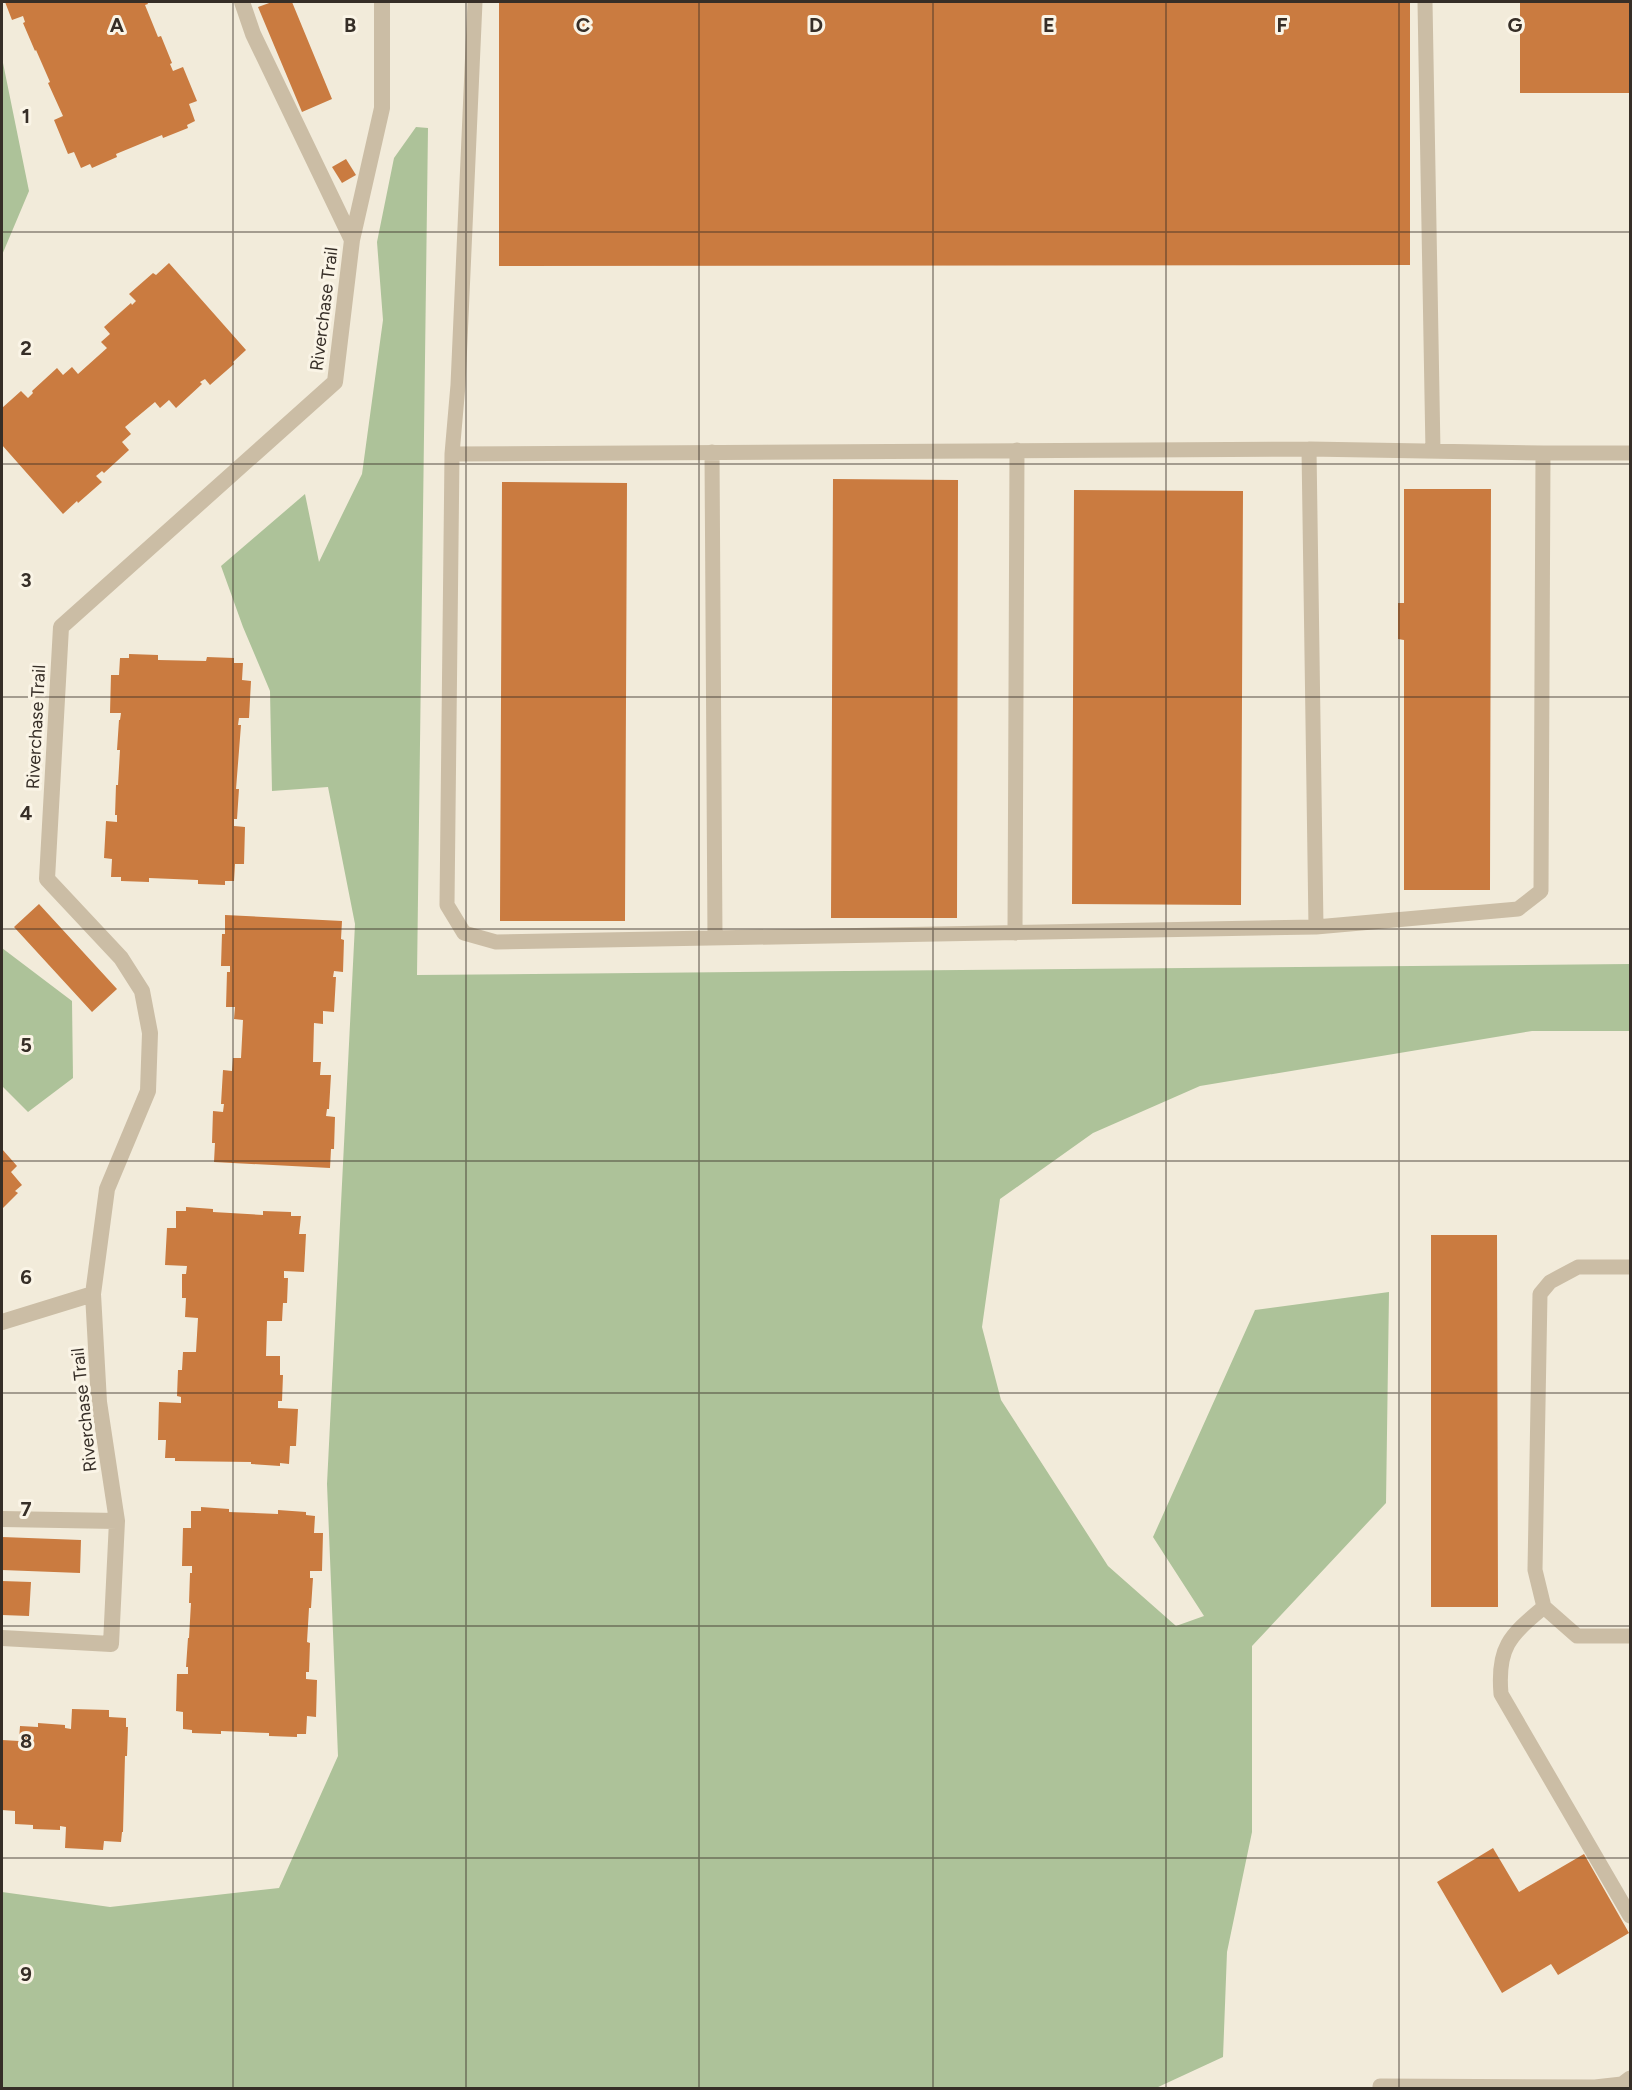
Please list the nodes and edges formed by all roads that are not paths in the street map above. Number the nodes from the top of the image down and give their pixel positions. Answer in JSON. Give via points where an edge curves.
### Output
{"nodes":[{"id":1,"x":242,"y":2,"type":"edge"},
{"id":2,"x":382,"y":2,"type":"edge"},
{"id":3,"x":476,"y":2,"type":"edge"},
{"id":4,"x":1425,"y":2,"type":"edge"},
{"id":5,"x":352,"y":240,"type":"junction"},
{"id":6,"x":1309,"y":449,"type":"junction"},
{"id":7,"x":1017,"y":450,"type":"junction"},
{"id":8,"x":1432,"y":451,"type":"junction"},
{"id":9,"x":712,"y":452,"type":"junction"},
{"id":10,"x":1543,"y":453,"type":"junction"},
{"id":11,"x":1625,"y":453,"type":"edge"},
{"id":12,"x":452,"y":454,"type":"junction"},
{"id":13,"x":1316,"y":927,"type":"junction"},
{"id":14,"x":1015,"y":933,"type":"junction"},
{"id":15,"x":715,"y":938,"type":"junction"},
{"id":16,"x":1630,"y":1268,"type":"edge"},
{"id":17,"x":93,"y":1294,"type":"junction"},
{"id":18,"x":2,"y":1322,"type":"edge"},
{"id":19,"x":2,"y":1519,"type":"edge"},
{"id":20,"x":117,"y":1521,"type":"junction"},
{"id":21,"x":1544,"y":1608,"type":"junction"},
{"id":22,"x":1630,"y":1636,"type":"edge"},
{"id":23,"x":2,"y":1638,"type":"edge"},
{"id":24,"x":1630,"y":1916,"type":"edge"},
{"id":25,"x":1630,"y":2078,"type":"edge"},
{"id":26,"x":1380,"y":2088,"type":"edge"}],
"edges":[{"from":1,"to":5,"type":"street","name":"Riverchase Trail","via":[[253,34]]},
{"from":2,"to":5,"type":"street","name":"Riverchase Trail","via":[[382,108]]},
{"from":3,"to":12,"type":"lane"},
{"from":4,"to":8,"type":"lane"},
{"from":5,"to":17,"type":"street","name":"Riverchase Trail","via":[[335,382],[61,627],[47,879],[121,958],[142,991],[150,1033],[148,1091],[107,1189]]},
{"from":6,"to":7,"type":"lane"},
{"from":6,"to":8,"type":"lane"},
{"from":6,"to":13,"type":"lane"},
{"from":7,"to":9,"type":"lane"},
{"from":7,"to":14,"type":"lane"},
{"from":8,"to":10,"type":"lane"},
{"from":9,"to":12,"type":"lane"},
{"from":9,"to":15,"type":"lane"},
{"from":10,"to":11,"type":"lane"},
{"from":10,"to":13,"type":"lane","via":[[1540,891],[1518,909]]},
{"from":12,"to":15,"type":"lane","via":[[447,905],[464,933],[496,942]]},
{"from":13,"to":14,"type":"lane"},
{"from":14,"to":15,"type":"lane"},
{"from":16,"to":21,"type":"lane","via":[[1578,1267],[1550,1282],[1540,1294],[1534,1570]]},
{"from":17,"to":18,"type":"street"},
{"from":17,"to":20,"type":"street","name":"Riverchase Trail","via":[[99,1402]]},
{"from":19,"to":20,"type":"street"},
{"from":20,"to":23,"type":"street","name":"Riverchase Trail","via":[[111,1644]]},
{"from":21,"to":22,"type":"lane","via":[[1577,1636]]},
{"from":21,"to":24,"type":"lane","via":[[1520,1627],[1503,1651],[1499,1672],[1501,1694]]},
{"from":25,"to":26,"type":"lane","via":[[1622,2084],[1595,2087]]}]}
